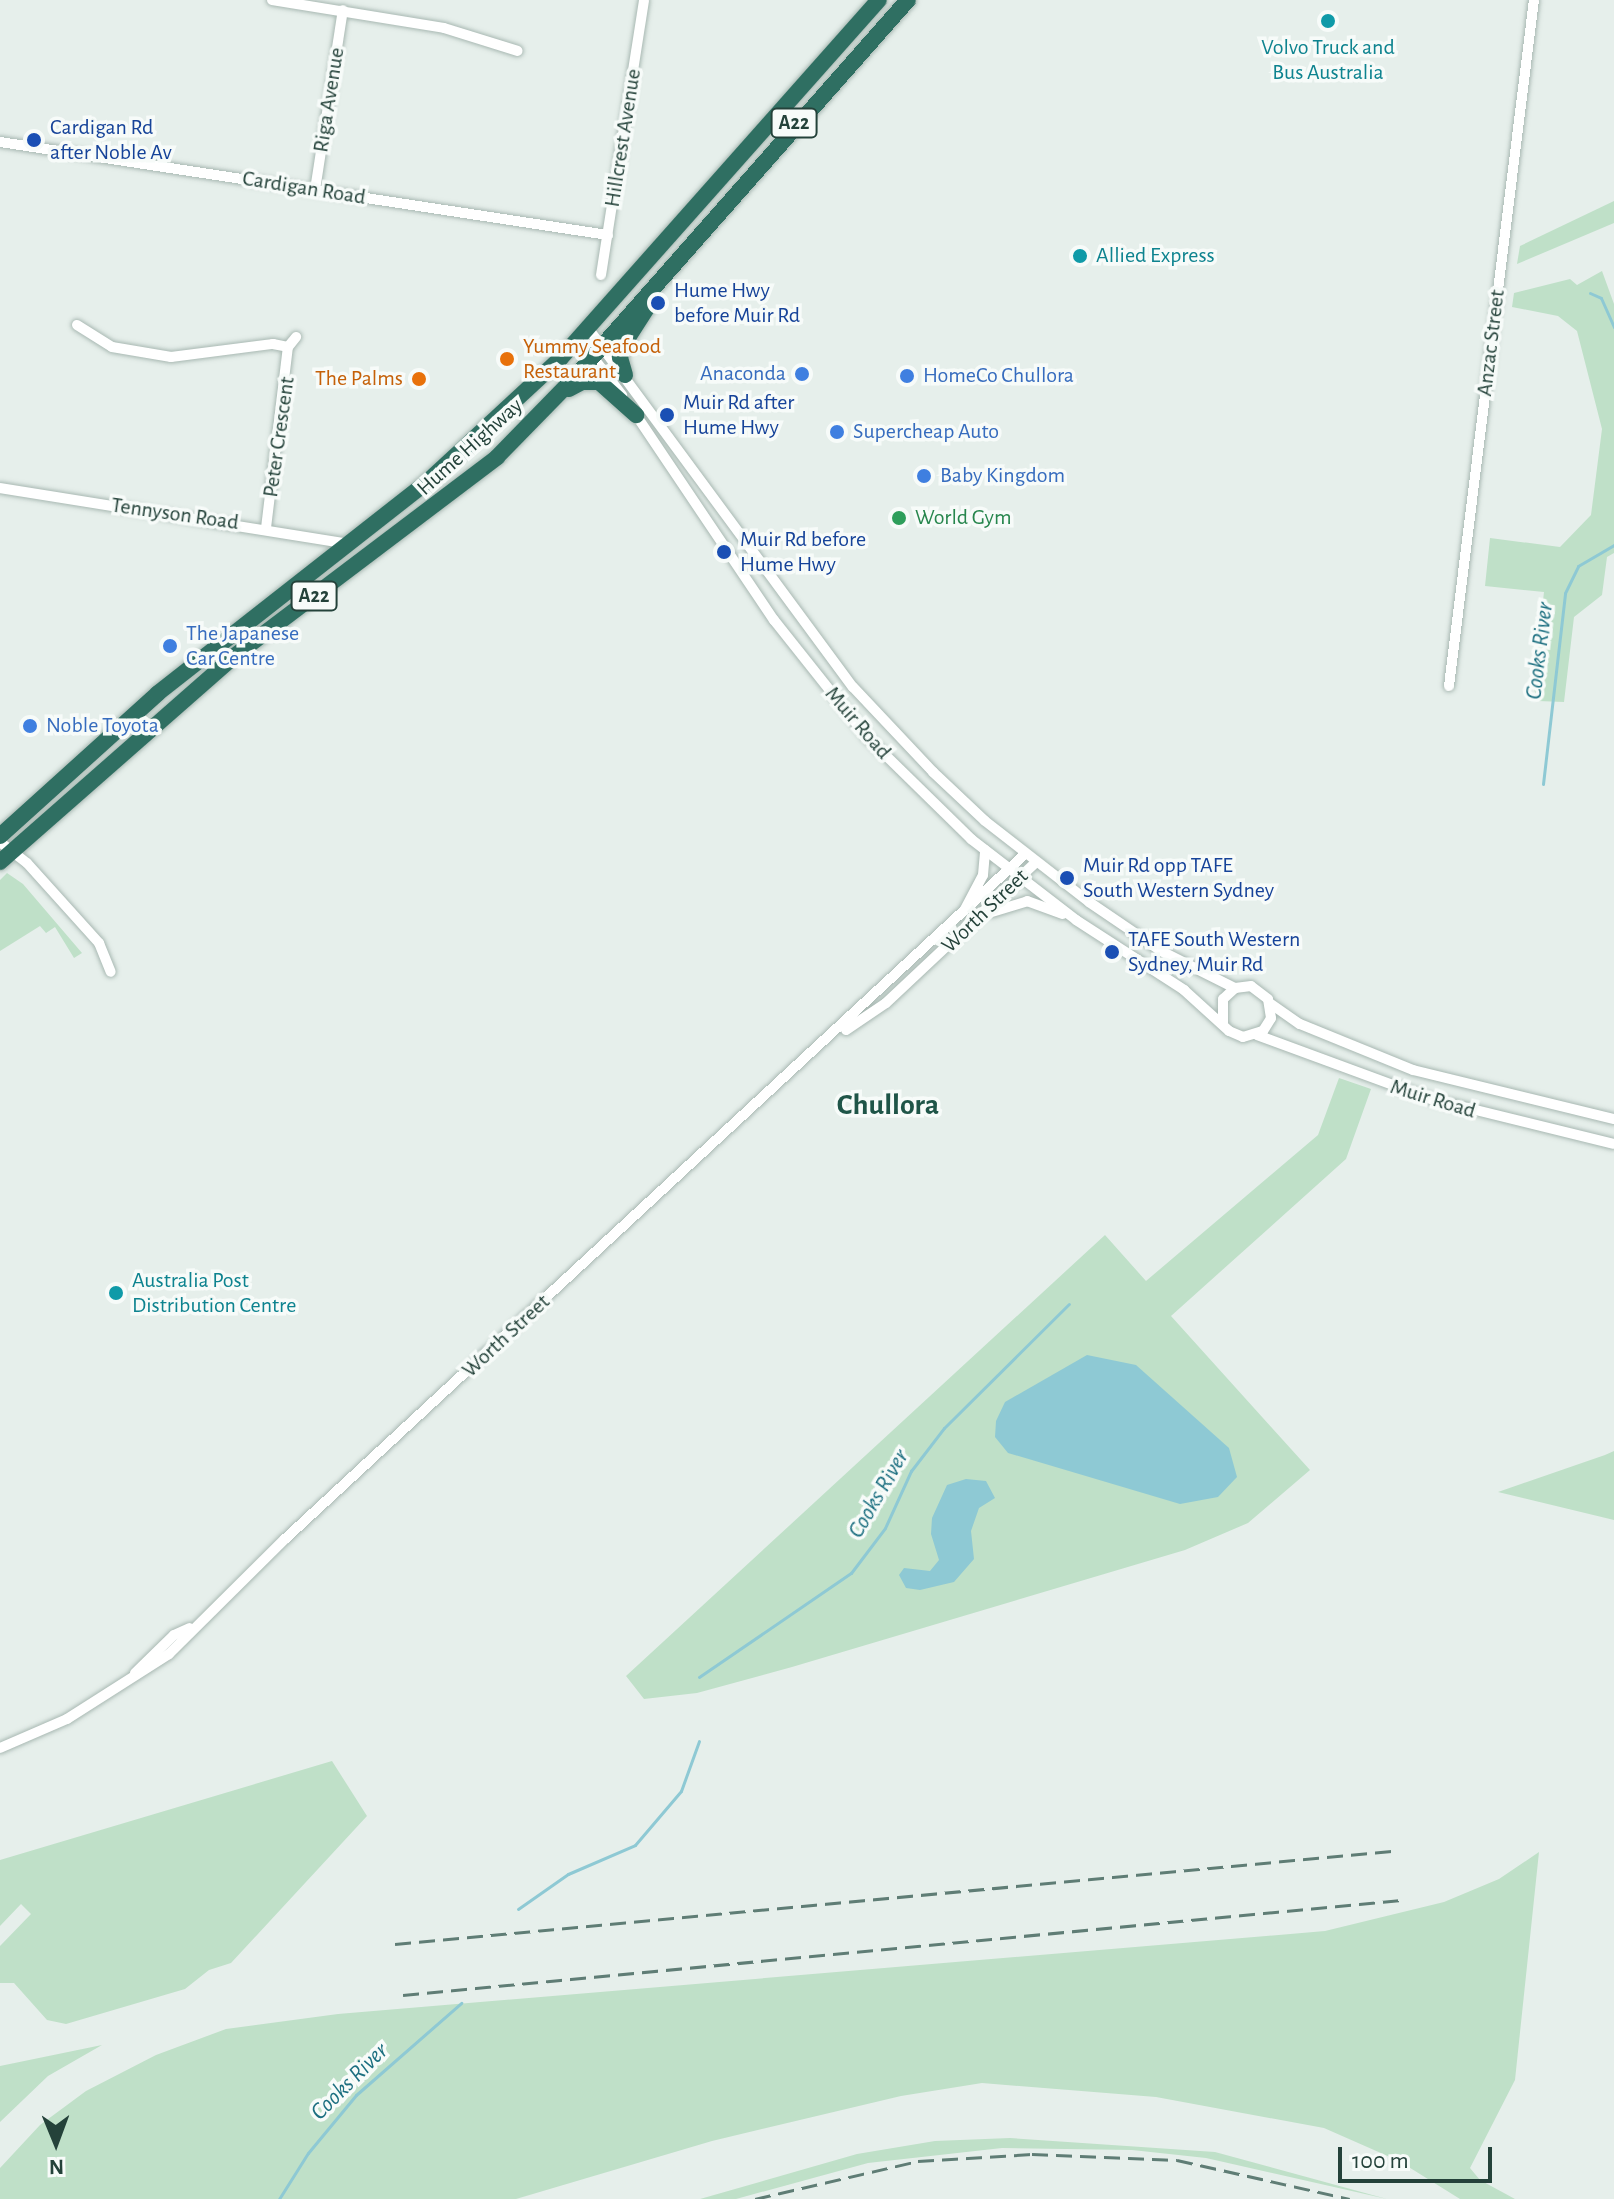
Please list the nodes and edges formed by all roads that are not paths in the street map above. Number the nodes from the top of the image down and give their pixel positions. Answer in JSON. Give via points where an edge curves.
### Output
{"nodes":[{"id":1,"x":272,"y":0,"type":"edge"},
{"id":2,"x":644,"y":0,"type":"edge"},
{"id":3,"x":879,"y":0,"type":"edge"},
{"id":4,"x":908,"y":0,"type":"edge"},
{"id":5,"x":1534,"y":0,"type":"edge"},
{"id":6,"x":343,"y":10,"type":"junction"},
{"id":7,"x":518,"y":51,"type":"dead end"},
{"id":8,"x":0,"y":142,"type":"edge"},
{"id":9,"x":315,"y":190,"type":"junction"},
{"id":10,"x":608,"y":235,"type":"junction"},
{"id":11,"x":684,"y":249,"type":"junction"},
{"id":12,"x":601,"y":275,"type":"dead end"},
{"id":13,"x":77,"y":325,"type":"dead end"},
{"id":14,"x":583,"y":333,"type":"junction"},
{"id":15,"x":296,"y":337,"type":"dead end"},
{"id":16,"x":288,"y":347,"type":"junction"},
{"id":17,"x":598,"y":351,"type":"junction"},
{"id":18,"x":625,"y":375,"type":"junction"},
{"id":19,"x":547,"y":406,"type":"junction"},
{"id":20,"x":636,"y":415,"type":"junction"},
{"id":21,"x":0,"y":488,"type":"edge"},
{"id":22,"x":266,"y":528,"type":"junction"},
{"id":23,"x":348,"y":544,"type":"junction"},
{"id":24,"x":1449,"y":686,"type":"dead end"},
{"id":25,"x":0,"y":836,"type":"edge"},
{"id":26,"x":985,"y":850,"type":"junction"},
{"id":27,"x":4,"y":852,"type":"edge"},
{"id":28,"x":1025,"y":854,"type":"junction"},
{"id":29,"x":1036,"y":862,"type":"junction"},
{"id":30,"x":1011,"y":870,"type":"junction"},
{"id":31,"x":1021,"y":878,"type":"junction"},
{"id":32,"x":960,"y":918,"type":"junction"},
{"id":33,"x":1076,"y":920,"type":"junction"},
{"id":34,"x":972,"y":924,"type":"junction"},
{"id":35,"x":111,"y":972,"type":"dead end"},
{"id":36,"x":1235,"y":988,"type":"junction"},
{"id":37,"x":1271,"y":1004,"type":"junction"},
{"id":38,"x":1223,"y":1024,"type":"junction"},
{"id":39,"x":1257,"y":1035,"type":"junction"},
{"id":40,"x":821,"y":1047,"type":"junction"},
{"id":41,"x":1614,"y":1119,"type":"edge"},
{"id":42,"x":1614,"y":1144,"type":"edge"},
{"id":43,"x":0,"y":1748,"type":"edge"}],
"edges":[{"from":1,"to":6,"type":"street"},
{"from":2,"to":10,"type":"street","name":"Hillcrest Avenue"},
{"from":3,"to":14,"type":"highway","name":"Hume Highway","number":"A22"},
{"from":4,"to":11,"type":"highway","name":"Hume Highway","number":"A22"},
{"from":5,"to":24,"type":"street","name":"Anzac Street"},
{"from":6,"to":7,"type":"street","via":[[472,34]]},
{"from":6,"to":9,"type":"street","name":"Riga Avenue"},
{"from":8,"to":9,"type":"street","name":"Cardigan Road"},
{"from":9,"to":10,"type":"street","name":"Cardigan Road"},
{"from":10,"to":12,"type":"street","name":"Hillcrest Avenue"},
{"from":11,"to":17,"type":"highway","name":"Hume Highway","number":"A22"},
{"from":11,"to":18,"type":"highway","via":[[624,344],[620,357]]},
{"from":13,"to":16,"type":"street","name":"Peter Crescent","via":[[112,347],[171,357],[273,344]]},
{"from":14,"to":17,"type":"street","name":"Muir Road"},
{"from":14,"to":23,"type":"highway","name":"Hume Highway","number":"A22","via":[[427,482]]},
{"from":15,"to":16,"type":"street","name":"Peter Crescent"},
{"from":16,"to":22,"type":"street","name":"Peter Crescent"},
{"from":17,"to":18,"type":"street","name":"Muir Road"},
{"from":17,"to":19,"type":"highway","name":"Hume Highway","number":"A22"},
{"from":17,"to":20,"type":"street","name":"Muir Road"},
{"from":18,"to":28,"type":"street","name":"Muir Road","via":[[853,687],[933,772]]},
{"from":19,"to":20,"type":"highway","via":[[572,387],[593,381]]},
{"from":19,"to":27,"type":"highway","name":"Hume Highway","number":"A22","via":[[432,511],[233,657]]},
{"from":20,"to":26,"type":"street","name":"Muir Road","via":[[774,620],[836,699],[907,779]]},
{"from":21,"to":22,"type":"street","name":"Tennyson Road"},
{"from":22,"to":23,"type":"street","name":"Tennyson Road"},
{"from":23,"to":25,"type":"highway","name":"Hume Highway","number":"A22","via":[[158,693]]},
{"from":26,"to":30,"type":"street","name":"Muir Road"},
{"from":26,"to":32,"type":"street","via":[[983,875]]},
{"from":27,"to":35,"type":"street","via":[[99,943]]},
{"from":28,"to":29,"type":"street","name":"Muir Road"},
{"from":28,"to":30,"type":"street","name":"Worth Street"},
{"from":29,"to":31,"type":"street","name":"Worth Street"},
{"from":29,"to":36,"type":"street","name":"Muir Road","via":[[1161,951]]},
{"from":30,"to":31,"type":"street","name":"Muir Road"},
{"from":30,"to":32,"type":"street","name":"Worth Street"},
{"from":31,"to":33,"type":"street","name":"Muir Road"},
{"from":31,"to":34,"type":"street","name":"Worth Street"},
{"from":32,"to":40,"type":"street","name":"Worth Street"},
{"from":33,"to":34,"type":"street","via":[[1020,901]]},
{"from":33,"to":38,"type":"street","name":"Muir Road","via":[[1184,990]]},
{"from":34,"to":40,"type":"street","name":"Worth Street","via":[[886,1003]]},
{"from":36,"to":37,"type":"street","via":[[1258,988]]},
{"from":36,"to":38,"type":"street","via":[[1223,999]]},
{"from":37,"to":39,"type":"street","via":[[1271,1018]]},
{"from":37,"to":41,"type":"street","name":"Muir Road","via":[[1300,1024],[1425,1073]]},
{"from":38,"to":39,"type":"street","via":[[1236,1035]]},
{"from":39,"to":42,"type":"street","name":"Muir Road","via":[[1431,1099]]},
{"from":40,"to":43,"type":"street","name":"Worth Street","via":[[192,1627],[174,1635],[131,1678],[67,1719]]}]}
